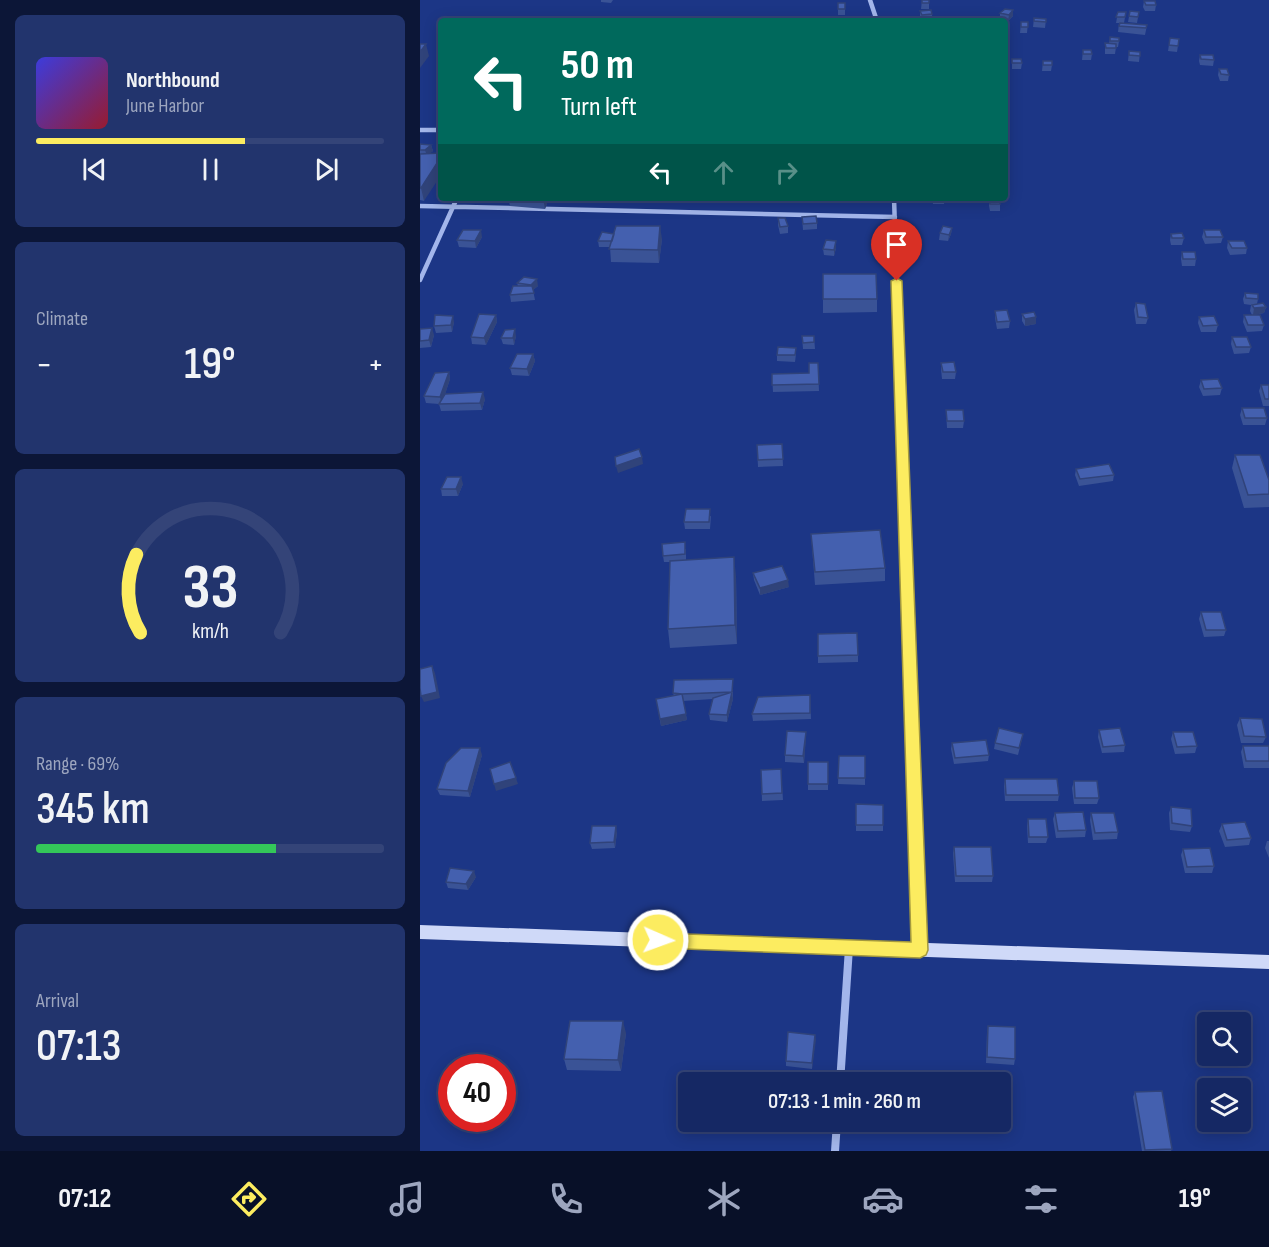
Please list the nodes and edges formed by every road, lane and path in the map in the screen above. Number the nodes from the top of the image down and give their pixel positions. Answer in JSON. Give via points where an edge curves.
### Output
{"nodes":[{"id":1,"x":870,"y":0,"type":"edge"},
{"id":2,"x":876,"y":18,"type":"edge"},
{"id":3,"x":420,"y":130,"type":"edge"},
{"id":4,"x":438,"y":130,"type":"edge"},
{"id":5,"x":456,"y":201,"type":"edge"},
{"id":6,"x":894,"y":201,"type":"edge"},
{"id":7,"x":420,"y":207,"type":"edge"},
{"id":8,"x":453,"y":208,"type":"junction"},
{"id":9,"x":895,"y":217,"type":"junction"},
{"id":10,"x":420,"y":280,"type":"edge"},
{"id":11,"x":420,"y":932,"type":"edge"},
{"id":12,"x":849,"y":948,"type":"junction"},
{"id":13,"x":920,"y":950,"type":"junction"},
{"id":14,"x":1269,"y":962,"type":"edge"},
{"id":15,"x":841,"y":1072,"type":"edge"},
{"id":16,"x":836,"y":1132,"type":"edge"},
{"id":17,"x":835,"y":1151,"type":"edge"}],
"edges":[{"from":1,"to":2,"type":"street"},
{"from":3,"to":4,"type":"street"},
{"from":5,"to":8,"type":"street"},
{"from":6,"to":9,"type":"street"},
{"from":7,"to":8,"type":"street"},
{"from":8,"to":9,"type":"street"},
{"from":8,"to":10,"type":"street"},
{"from":9,"to":13,"type":"street"},
{"from":11,"to":12,"type":"street"},
{"from":12,"to":13,"type":"street"},
{"from":12,"to":15,"type":"street"},
{"from":13,"to":14,"type":"street"},
{"from":16,"to":17,"type":"street"}]}
